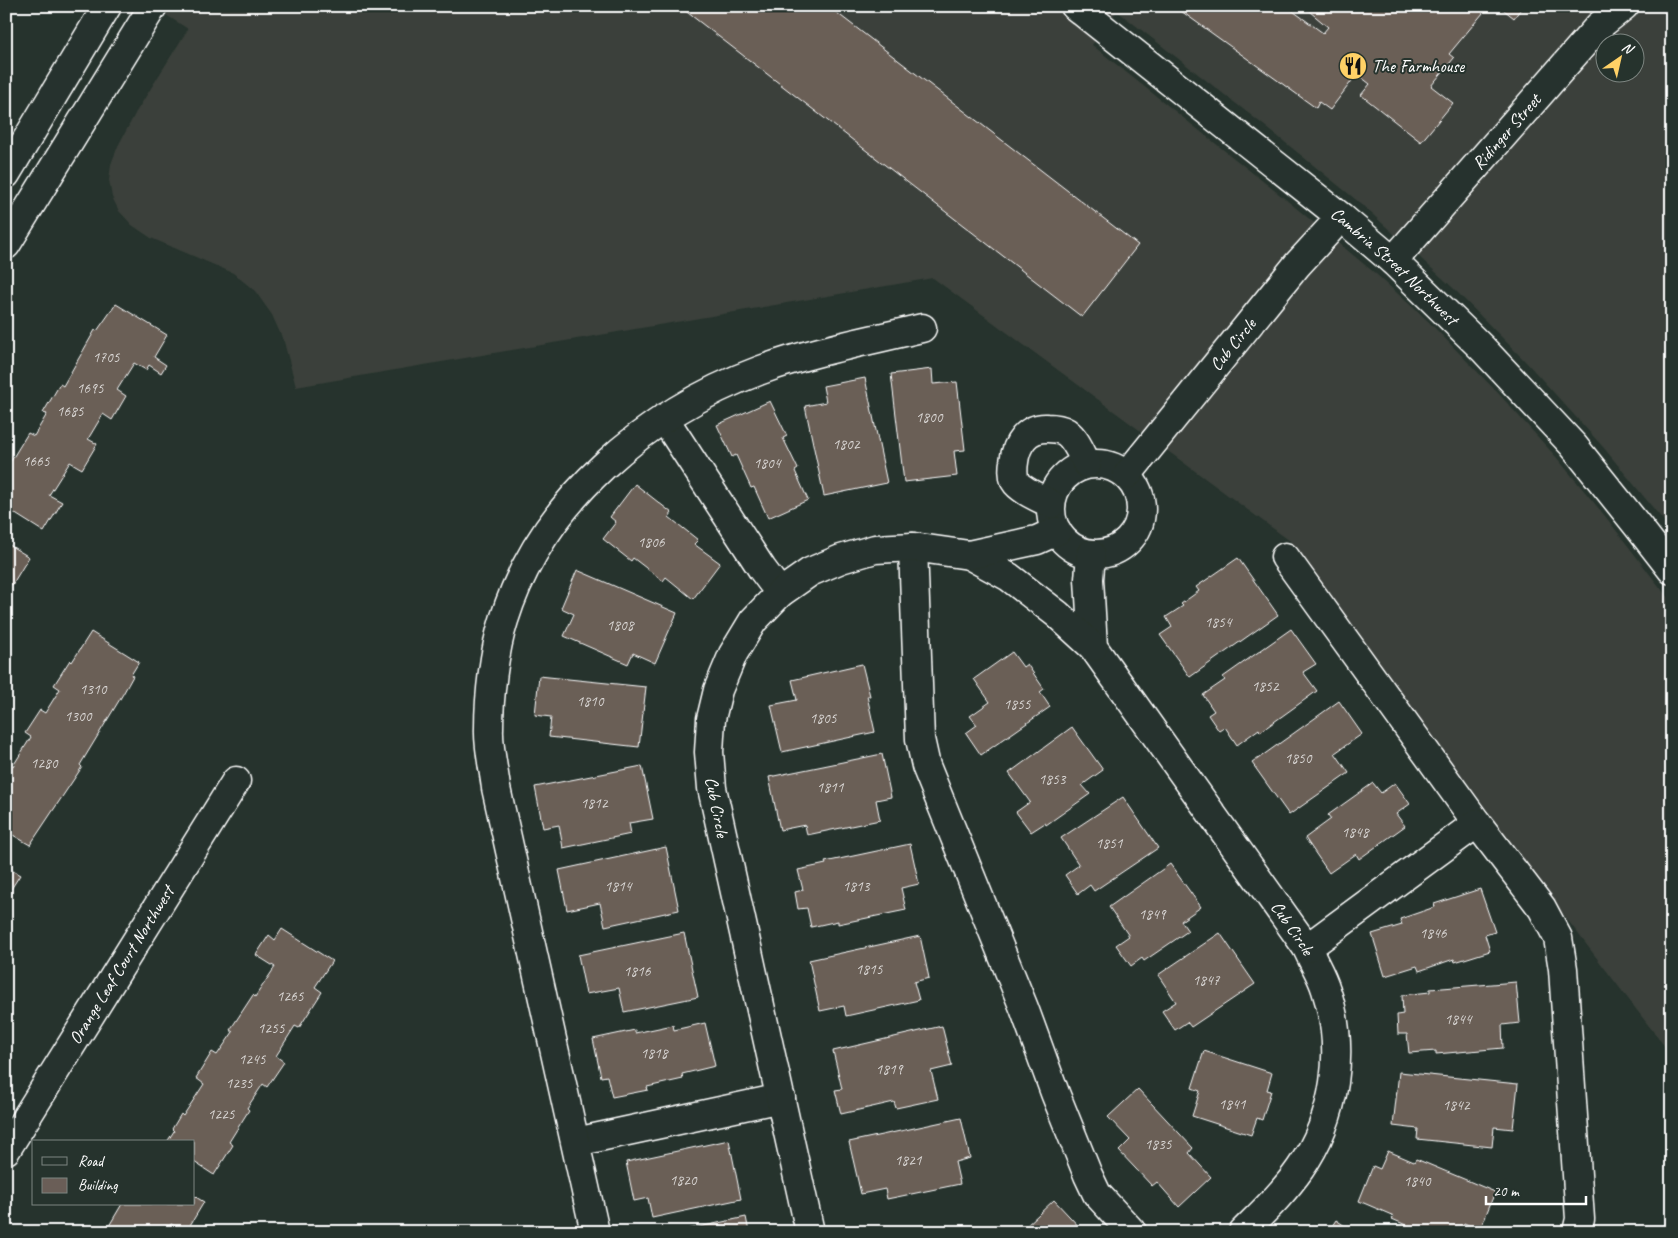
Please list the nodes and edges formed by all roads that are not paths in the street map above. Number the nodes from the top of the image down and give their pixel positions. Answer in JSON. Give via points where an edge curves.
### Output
{"nodes":[{"id":1,"x":107,"y":6,"type":"edge"},
{"id":2,"x":153,"y":6,"type":"edge"},
{"id":3,"x":1075,"y":6,"type":"edge"},
{"id":4,"x":1624,"y":6,"type":"edge"},
{"id":5,"x":6,"y":174,"type":"edge"},
{"id":6,"x":1341,"y":217,"type":"junction"},
{"id":7,"x":6,"y":245,"type":"edge"},
{"id":8,"x":1393,"y":261,"type":"junction"},
{"id":9,"x":922,"y":328,"type":"dead end"},
{"id":10,"x":664,"y":418,"type":"junction"},
{"id":11,"x":1087,"y":464,"type":"junction"},
{"id":12,"x":1127,"y":475,"type":"junction"},
{"id":13,"x":1051,"y":504,"type":"junction"},
{"id":14,"x":1057,"y":531,"type":"junction"},
{"id":15,"x":913,"y":547,"type":"junction"},
{"id":16,"x":1091,"y":554,"type":"junction"},
{"id":17,"x":969,"y":555,"type":"junction"},
{"id":18,"x":1285,"y":556,"type":"dead end"},
{"id":19,"x":1672,"y":570,"type":"edge"},
{"id":20,"x":780,"y":593,"type":"junction"},
{"id":21,"x":1093,"y":647,"type":"junction"},
{"id":22,"x":236,"y":781,"type":"dead end"},
{"id":23,"x":1477,"y":823,"type":"junction"},
{"id":24,"x":1307,"y":948,"type":"junction"},
{"id":25,"x":781,"y":1098,"type":"junction"},
{"id":26,"x":576,"y":1142,"type":"junction"},
{"id":27,"x":6,"y":1150,"type":"edge"},
{"id":28,"x":595,"y":1232,"type":"edge"},
{"id":29,"x":810,"y":1232,"type":"edge"},
{"id":30,"x":1132,"y":1232,"type":"edge"},
{"id":31,"x":1243,"y":1232,"type":"edge"},
{"id":32,"x":1577,"y":1232,"type":"edge"}],
"edges":[{"from":1,"to":5,"type":"street"},
{"from":2,"to":7,"type":"street"},
{"from":3,"to":6,"type":"street","name":"Cambria Street Northwest"},
{"from":4,"to":8,"type":"street","name":"Ridinger Street","via":[[1593,33]]},
{"from":6,"to":8,"type":"street","name":"Cambria Street Northwest"},
{"from":6,"to":12,"type":"street","name":"Cub Circle"},
{"from":8,"to":19,"type":"street","name":"Cambria Street Northwest","via":[[1483,349],[1573,445]]},
{"from":9,"to":10,"type":"street","via":[[811,354],[761,370],[708,392]]},
{"from":10,"to":20,"type":"street"},
{"from":10,"to":26,"type":"street","via":[[587,482],[555,519],[525,569],[504,620],[492,676],[489,730],[496,788]]},
{"from":11,"to":12,"type":"street","via":[[1101,463]]},
{"from":11,"to":13,"type":"street","via":[[1062,478]]},
{"from":11,"to":13,"type":"street","via":[[1065,431],[1042,427],[1029,432],[1021,440],[1015,452],[1015,481]]},
{"from":12,"to":16,"type":"street","via":[[1141,499],[1142,514],[1138,528],[1119,548]]},
{"from":13,"to":14,"type":"street"},
{"from":14,"to":16,"type":"street","via":[[1066,542]]},
{"from":14,"to":17,"type":"street","name":"Cub Circle","via":[[1037,540]]},
{"from":15,"to":17,"type":"street","name":"Cub Circle"},
{"from":15,"to":20,"type":"street","name":"Cub Circle","via":[[876,549],[841,559],[810,572]]},
{"from":15,"to":30,"type":"street","via":[[920,738],[926,766],[1088,1176],[1097,1194]]},
{"from":16,"to":21,"type":"street","via":[[1089,579]]},
{"from":17,"to":21,"type":"street","name":"Cub Circle","via":[[1009,577]]},
{"from":18,"to":23,"type":"street"},
{"from":20,"to":25,"type":"street","name":"Cub Circle","via":[[754,621],[733,654],[710,720],[709,752],[712,788]]},
{"from":21,"to":24,"type":"street","name":"Cub Circle"},
{"from":22,"to":27,"type":"street","name":"Orange Leaf Court Northwest"},
{"from":23,"to":24,"type":"street"},
{"from":23,"to":32,"type":"street","via":[[1542,908],[1558,938],[1563,969],[1580,1219]]},
{"from":24,"to":31,"type":"street","name":"Cub Circle","via":[[1326,989],[1336,1027],[1336,1067],[1331,1103],[1318,1137],[1300,1169]]},
{"from":25,"to":26,"type":"street"},
{"from":25,"to":29,"type":"street","name":"Cub Circle"},
{"from":26,"to":28,"type":"street"}]}
